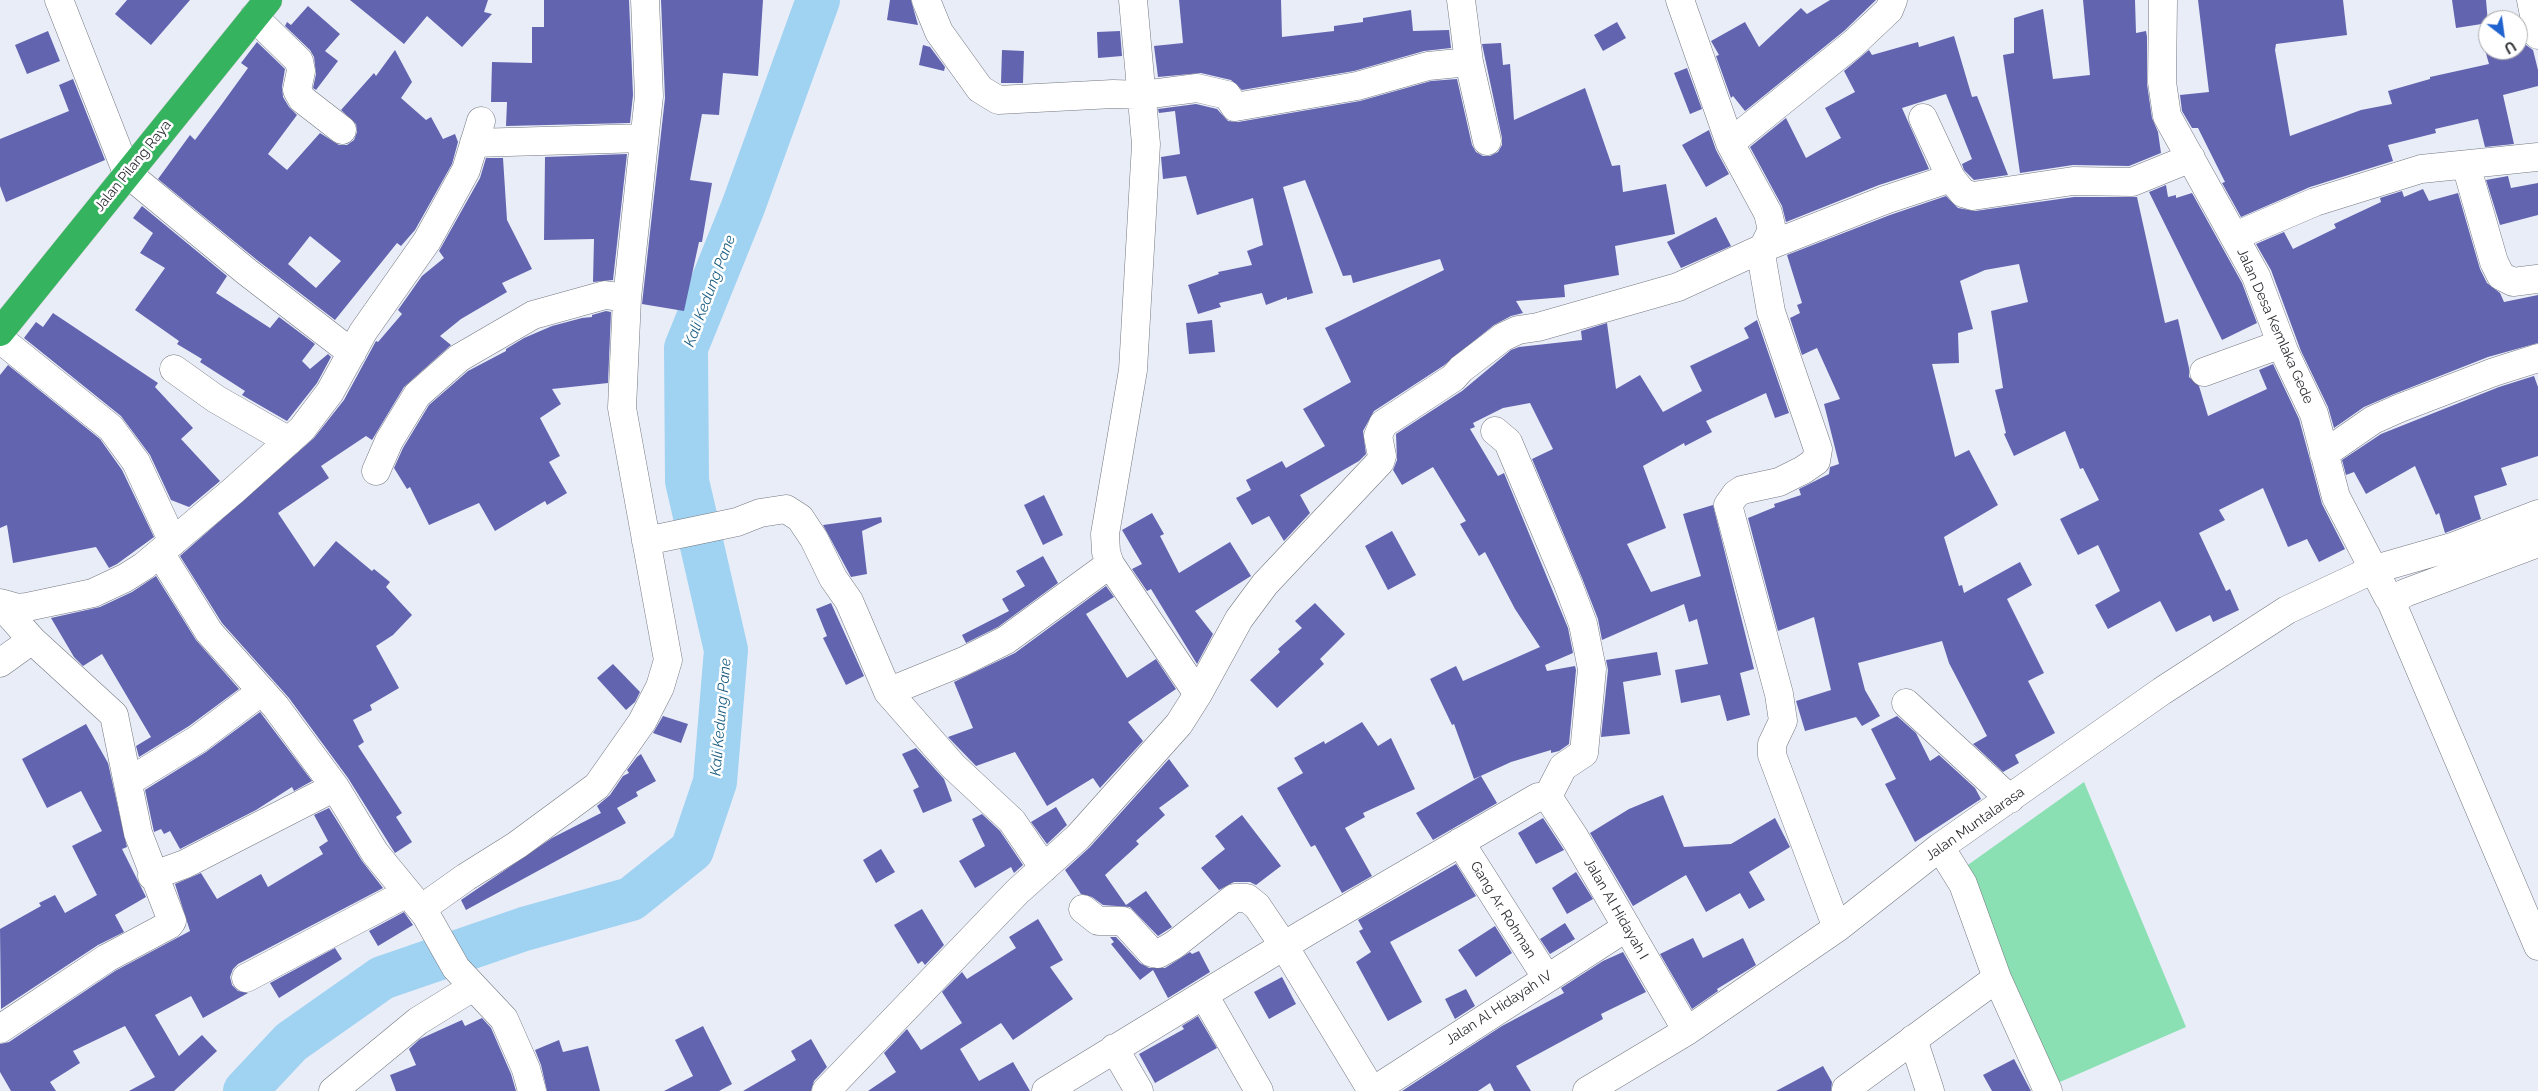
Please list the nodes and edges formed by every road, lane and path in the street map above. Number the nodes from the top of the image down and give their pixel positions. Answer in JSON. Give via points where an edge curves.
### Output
{"nodes":[{"id":1,"x":59,"y":0,"type":"edge"},
{"id":2,"x":645,"y":0,"type":"edge"},
{"id":3,"x":926,"y":0,"type":"edge"},
{"id":4,"x":1133,"y":0,"type":"edge"},
{"id":5,"x":1461,"y":0,"type":"edge"},
{"id":6,"x":1680,"y":0,"type":"edge"},
{"id":7,"x":1894,"y":0,"type":"edge"},
{"id":8,"x":2163,"y":0,"type":"edge"},
{"id":9,"x":2531,"y":0,"type":"edge"},
{"id":10,"x":261,"y":8,"type":"edge"},
{"id":11,"x":2538,"y":35,"type":"edge"},
{"id":12,"x":1469,"y":62,"type":"junction"},
{"id":13,"x":1143,"y":95,"type":"junction"},
{"id":14,"x":1923,"y":118,"type":"dead end"},
{"id":15,"x":342,"y":130,"type":"dead end"},
{"id":16,"x":644,"y":138,"type":"junction"},
{"id":17,"x":1486,"y":141,"type":"dead end"},
{"id":18,"x":1730,"y":143,"type":"junction"},
{"id":19,"x":2538,"y":157,"type":"edge"},
{"id":20,"x":2191,"y":158,"type":"junction"},
{"id":21,"x":2466,"y":165,"type":"junction"},
{"id":22,"x":127,"y":173,"type":"junction"},
{"id":23,"x":1951,"y":178,"type":"junction"},
{"id":24,"x":2235,"y":236,"type":"junction"},
{"id":25,"x":1763,"y":248,"type":"junction"},
{"id":26,"x":2537,"y":279,"type":"edge"},
{"id":27,"x":627,"y":298,"type":"junction"},
{"id":28,"x":0,"y":332,"type":"edge"},
{"id":29,"x":0,"y":339,"type":"edge"},
{"id":30,"x":2281,"y":344,"type":"junction"},
{"id":31,"x":352,"y":353,"type":"junction"},
{"id":32,"x":2538,"y":358,"type":"edge"},
{"id":33,"x":174,"y":369,"type":"dead end"},
{"id":34,"x":2204,"y":372,"type":"dead end"},
{"id":35,"x":1495,"y":431,"type":"dead end"},
{"id":36,"x":290,"y":440,"type":"junction"},
{"id":37,"x":2324,"y":454,"type":"junction"},
{"id":38,"x":376,"y":471,"type":"dead end"},
{"id":39,"x":2538,"y":514,"type":"edge"},
{"id":40,"x":646,"y":541,"type":"junction"},
{"id":41,"x":2538,"y":542,"type":"edge"},
{"id":42,"x":166,"y":547,"type":"junction"},
{"id":43,"x":1110,"y":564,"type":"junction"},
{"id":44,"x":2381,"y":584,"type":"junction"},
{"id":45,"x":0,"y":603,"type":"edge"},
{"id":46,"x":32,"y":640,"type":"junction"},
{"id":47,"x":0,"y":663,"type":"edge"},
{"id":48,"x":262,"y":692,"type":"junction"},
{"id":49,"x":888,"y":692,"type":"junction"},
{"id":50,"x":1198,"y":694,"type":"junction"},
{"id":51,"x":1906,"y":703,"type":"dead end"},
{"id":52,"x":128,"y":782,"type":"junction"},
{"id":53,"x":335,"y":787,"type":"junction"},
{"id":54,"x":1542,"y":797,"type":"junction"},
{"id":55,"x":2010,"y":798,"type":"junction"},
{"id":56,"x":1460,"y":842,"type":"junction"},
{"id":57,"x":1947,"y":857,"type":"junction"},
{"id":58,"x":1044,"y":868,"type":"junction"},
{"id":59,"x":152,"y":876,"type":"junction"},
{"id":60,"x":421,"y":911,"type":"junction"},
{"id":61,"x":1098,"y":918,"type":"dead end"},
{"id":62,"x":1627,"y":927,"type":"junction"},
{"id":63,"x":1837,"y":928,"type":"junction"},
{"id":64,"x":1284,"y":946,"type":"junction"},
{"id":65,"x":2538,"y":946,"type":"edge"},
{"id":66,"x":465,"y":977,"type":"junction"},
{"id":67,"x":1546,"y":977,"type":"junction"},
{"id":68,"x":246,"y":978,"type":"dead end"},
{"id":69,"x":1997,"y":978,"type":"junction"},
{"id":70,"x":1204,"y":995,"type":"junction"},
{"id":71,"x":0,"y":1029,"type":"edge"},
{"id":72,"x":1687,"y":1031,"type":"junction"},
{"id":73,"x":1913,"y":1039,"type":"junction"},
{"id":74,"x":1114,"y":1048,"type":"junction"},
{"id":75,"x":1846,"y":1089,"type":"dead end"},
{"id":76,"x":333,"y":1091,"type":"edge"},
{"id":77,"x":532,"y":1091,"type":"edge"},
{"id":78,"x":826,"y":1091,"type":"edge"},
{"id":79,"x":1046,"y":1091,"type":"edge"},
{"id":80,"x":1139,"y":1091,"type":"edge"},
{"id":81,"x":1258,"y":1091,"type":"edge"},
{"id":82,"x":1372,"y":1091,"type":"edge"},
{"id":83,"x":1587,"y":1091,"type":"edge"},
{"id":84,"x":1930,"y":1091,"type":"edge"},
{"id":85,"x":2048,"y":1091,"type":"edge"}],
"edges":[{"from":1,"to":22,"type":"street"},
{"from":2,"to":16,"type":"street","via":[[649,96]]},
{"from":3,"to":13,"type":"street","via":[[932,18],[949,46],[980,89],[998,100]]},
{"from":4,"to":13,"type":"street"},
{"from":5,"to":12,"type":"street"},
{"from":6,"to":18,"type":"street"},
{"from":7,"to":18,"type":"street","via":[[1889,10],[1854,43]]},
{"from":8,"to":20,"type":"street","name":"Jalan Desa Kemlaka Gede","via":[[2162,82],[2167,116]]},
{"from":9,"to":11,"type":"street"},
{"from":10,"to":15,"type":"street","via":[[299,61],[298,90],[302,99]]},
{"from":10,"to":22,"type":"highway","name":"Jalan Pilang Raya"},
{"from":12,"to":13,"type":"street","via":[[1428,66],[1357,86],[1235,107],[1227,95],[1197,88]]},
{"from":12,"to":17,"type":"street"},
{"from":13,"to":43,"type":"street","via":[[1146,144],[1134,370],[1105,534]]},
{"from":14,"to":23,"type":"street"},
{"from":16,"to":27,"type":"street"},
{"from":16,"to":31,"type":"street","via":[[477,132],[466,170],[427,241],[363,332]]},
{"from":18,"to":25,"type":"street","via":[[1768,213],[1772,230]]},
{"from":19,"to":21,"type":"street"},
{"from":20,"to":23,"type":"street","via":[[2132,182],[2074,181],[1973,196],[1963,193]]},
{"from":20,"to":24,"type":"street","name":"Jalan Desa Kemlaka Gede"},
{"from":21,"to":24,"type":"street","via":[[2421,169],[2316,202]]},
{"from":21,"to":26,"type":"street","via":[[2501,276],[2513,282]]},
{"from":22,"to":28,"type":"highway","name":"Jalan Pilang Raya"},
{"from":22,"to":31,"type":"street"},
{"from":23,"to":25,"type":"street"},
{"from":24,"to":30,"type":"street","name":"Jalan Desa Kemlaka Gede","via":[[2256,276]]},
{"from":25,"to":50,"type":"street","via":[[1678,287],[1518,330],[1503,337],[1461,368],[1453,378],[1383,424],[1378,436],[1380,462],[1265,584],[1239,619]]},
{"from":25,"to":63,"type":"street","via":[[1771,312],[1819,455],[1816,461],[1779,482],[1742,490],[1728,504],[1779,694],[1783,721],[1771,750]]},
{"from":27,"to":38,"type":"street","via":[[605,296],[533,315],[459,358],[417,395],[389,441]]},
{"from":27,"to":40,"type":"street","via":[[622,408]]},
{"from":29,"to":42,"type":"street","via":[[110,428],[136,462]]},
{"from":30,"to":34,"type":"street"},
{"from":30,"to":37,"type":"street","name":"Jalan Desa Kemlaka Gede","via":[[2314,414]]},
{"from":31,"to":36,"type":"street","via":[[330,392]]},
{"from":32,"to":37,"type":"street","via":[[2400,408],[2374,420]]},
{"from":33,"to":36,"type":"street","via":[[216,399]]},
{"from":35,"to":54,"type":"street","via":[[1508,442],[1568,584],[1583,624],[1592,669],[1584,753],[1563,767]]},
{"from":36,"to":42,"type":"street"},
{"from":37,"to":44,"type":"street","name":"Jalan Desa Kemlaka Gede","via":[[2336,497]]},
{"from":39,"to":44,"type":"street","via":[[2452,547]]},
{"from":40,"to":49,"type":"street","via":[[684,535],[760,513],[786,509],[800,518],[833,578],[850,601]]},
{"from":40,"to":60,"type":"street","via":[[668,660],[660,687],[642,722],[597,786],[517,846],[466,877]]},
{"from":41,"to":44,"type":"street","via":[[2405,593]]},
{"from":42,"to":45,"type":"street","via":[[125,578],[93,593],[18,608]]},
{"from":42,"to":48,"type":"street","via":[[209,632]]},
{"from":43,"to":49,"type":"street","via":[[1006,640]]},
{"from":43,"to":50,"type":"street"},
{"from":44,"to":55,"type":"street","name":"Jalan Muntalarasa","via":[[2287,610],[2162,691]]},
{"from":44,"to":65,"type":"street","name":"Jalan Desa Kemlaka Gede"},
{"from":45,"to":46,"type":"street"},
{"from":46,"to":47,"type":"street"},
{"from":46,"to":52,"type":"street","via":[[114,716]]},
{"from":48,"to":52,"type":"street","via":[[198,739]]},
{"from":48,"to":53,"type":"street"},
{"from":49,"to":58,"type":"street","via":[[953,766],[1012,821]]},
{"from":50,"to":58,"type":"street","via":[[1179,724],[1078,837]]},
{"from":51,"to":55,"type":"street"},
{"from":52,"to":59,"type":"street","via":[[138,833]]},
{"from":53,"to":59,"type":"street","via":[[185,864]]},
{"from":53,"to":60,"type":"street","via":[[375,853]]},
{"from":54,"to":56,"type":"street"},
{"from":54,"to":62,"type":"street","name":"Jalan Al Hidayah I","via":[[1575,838]]},
{"from":55,"to":57,"type":"street","name":"Jalan Muntalarasa"},
{"from":56,"to":64,"type":"street"},
{"from":56,"to":67,"type":"street","name":"Gang Ar. Rohman"},
{"from":57,"to":63,"type":"street","name":"Jalan Muntalarasa"},
{"from":57,"to":69,"type":"street"},
{"from":58,"to":78,"type":"street"},
{"from":59,"to":71,"type":"street","via":[[170,915],[172,921],[169,925],[108,958]]},
{"from":60,"to":66,"type":"street"},
{"from":60,"to":68,"type":"street"},
{"from":61,"to":64,"type":"street","via":[[1123,921],[1152,953],[1158,954],[1234,898],[1247,898],[1257,906]]},
{"from":62,"to":67,"type":"street","name":"Jalan Al Hidayah IV"},
{"from":62,"to":72,"type":"street","name":"Jalan Al Hidayah I"},
{"from":63,"to":72,"type":"street","name":"Jalan Muntalarasa"},
{"from":64,"to":70,"type":"street"},
{"from":64,"to":82,"type":"street"},
{"from":66,"to":76,"type":"street","via":[[418,1021]]},
{"from":66,"to":77,"type":"street","via":[[504,1019]]},
{"from":67,"to":82,"type":"street","name":"Jalan Al Hidayah IV"},
{"from":69,"to":73,"type":"street"},
{"from":69,"to":85,"type":"street"},
{"from":70,"to":74,"type":"street"},
{"from":70,"to":81,"type":"street"},
{"from":72,"to":83,"type":"street","name":"Jalan Muntalarasa"},
{"from":73,"to":75,"type":"street"},
{"from":73,"to":84,"type":"street"},
{"from":74,"to":79,"type":"street"},
{"from":74,"to":80,"type":"street"}]}
